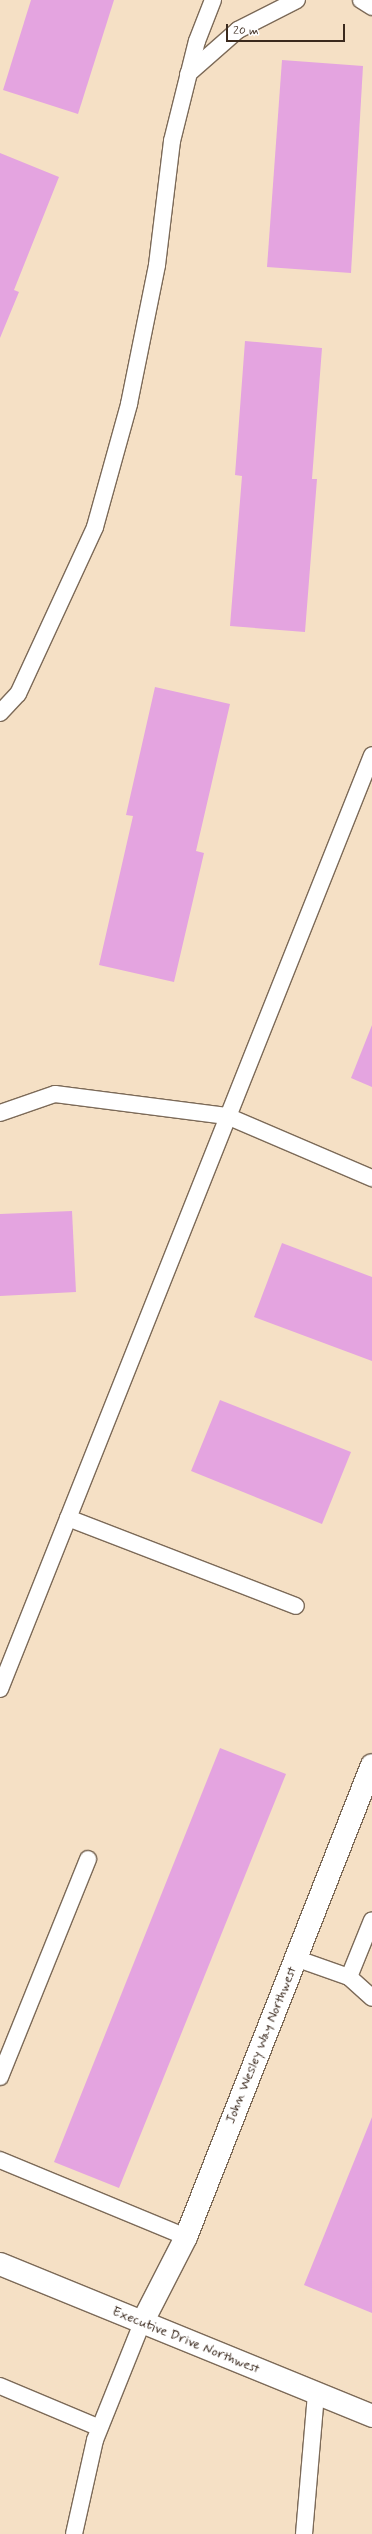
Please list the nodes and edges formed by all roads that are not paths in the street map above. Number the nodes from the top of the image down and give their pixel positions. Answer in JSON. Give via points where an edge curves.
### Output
{"nodes":[{"id":1,"x":213,"y":0,"type":"edge"},
{"id":2,"x":297,"y":0,"type":"edge"},
{"id":3,"x":361,"y":0,"type":"edge"},
{"id":4,"x":372,"y":7,"type":"edge"},
{"id":5,"x":188,"y":74,"type":"junction"},
{"id":6,"x":0,"y":713,"type":"edge"},
{"id":7,"x":372,"y":755,"type":"edge"},
{"id":8,"x":0,"y":1113,"type":"edge"},
{"id":9,"x":228,"y":1116,"type":"junction"},
{"id":10,"x":372,"y":1178,"type":"edge"},
{"id":11,"x":68,"y":1518,"type":"junction"},
{"id":12,"x":296,"y":1606,"type":"dead end"},
{"id":13,"x":0,"y":1689,"type":"edge"},
{"id":14,"x":372,"y":1765,"type":"edge"},
{"id":15,"x":88,"y":1860,"type":"dead end"},
{"id":16,"x":372,"y":1920,"type":"edge"},
{"id":17,"x":295,"y":1958,"type":"junction"},
{"id":18,"x":349,"y":1977,"type":"junction"},
{"id":19,"x":372,"y":1998,"type":"edge"},
{"id":20,"x":0,"y":2077,"type":"edge"},
{"id":21,"x":0,"y":2160,"type":"edge"},
{"id":22,"x":186,"y":2238,"type":"junction"},
{"id":23,"x":0,"y":2264,"type":"edge"},
{"id":24,"x":142,"y":2323,"type":"junction"},
{"id":25,"x":0,"y":2386,"type":"edge"},
{"id":26,"x":316,"y":2393,"type":"junction"},
{"id":27,"x":372,"y":2416,"type":"edge"},
{"id":28,"x":100,"y":2428,"type":"junction"},
{"id":29,"x":74,"y":2534,"type":"edge"},
{"id":30,"x":304,"y":2534,"type":"edge"}],
"edges":[{"from":1,"to":5,"type":"lane"},
{"from":2,"to":5,"type":"lane","via":[[238,30]]},
{"from":3,"to":4,"type":"lane"},
{"from":5,"to":6,"type":"lane","via":[[172,141],[157,265],[129,404],[95,527],[18,694]]},
{"from":7,"to":9,"type":"lane"},
{"from":8,"to":9,"type":"lane","via":[[55,1094]]},
{"from":9,"to":10,"type":"lane"},
{"from":9,"to":11,"type":"lane"},
{"from":11,"to":12,"type":"lane"},
{"from":11,"to":13,"type":"lane"},
{"from":14,"to":17,"type":"street","name":"John Wesley Way Northwest"},
{"from":15,"to":20,"type":"lane"},
{"from":16,"to":18,"type":"lane"},
{"from":17,"to":18,"type":"lane"},
{"from":17,"to":22,"type":"street","name":"John Wesley Way Northwest"},
{"from":18,"to":19,"type":"lane"},
{"from":21,"to":22,"type":"lane"},
{"from":22,"to":24,"type":"street","name":"John Wesley Way Northwest"},
{"from":23,"to":24,"type":"street","name":"Executive Drive Northwest"},
{"from":24,"to":26,"type":"street","name":"Executive Drive Northwest"},
{"from":24,"to":28,"type":"lane"},
{"from":25,"to":28,"type":"lane"},
{"from":26,"to":27,"type":"street","name":"Executive Drive Northwest"},
{"from":26,"to":30,"type":"lane"},
{"from":28,"to":29,"type":"lane"}]}
